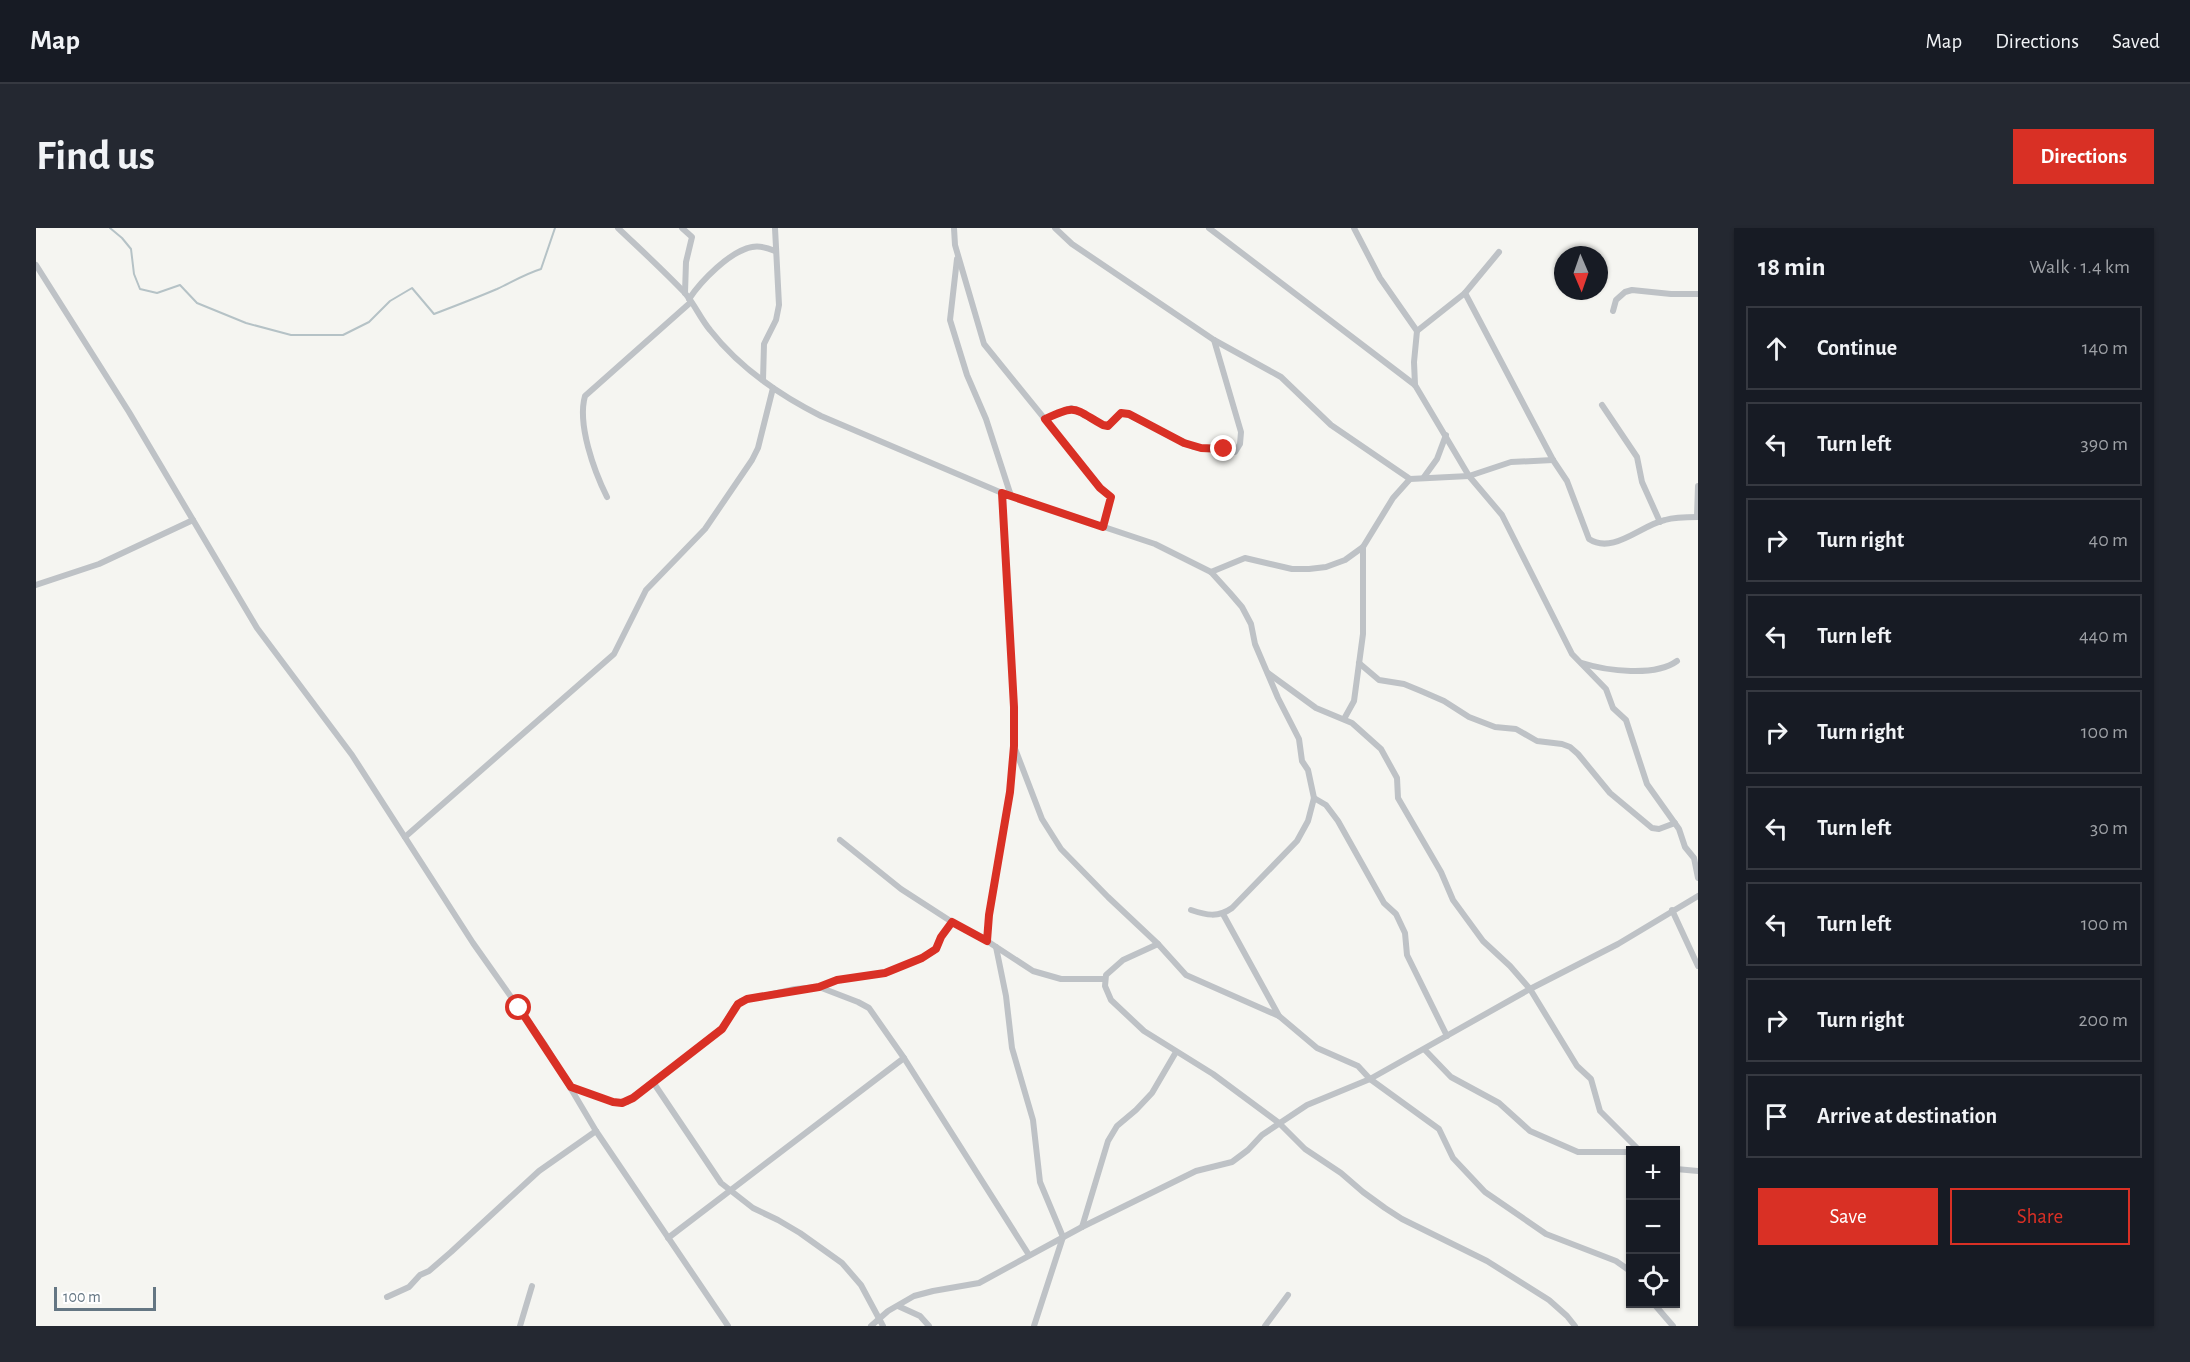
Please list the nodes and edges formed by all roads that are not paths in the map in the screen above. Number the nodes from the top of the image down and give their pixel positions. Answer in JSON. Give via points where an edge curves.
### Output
{"nodes":[{"id":1,"x":618,"y":228,"type":"edge"},
{"id":2,"x":682,"y":228,"type":"edge"},
{"id":3,"x":775,"y":228,"type":"edge"},
{"id":4,"x":954,"y":228,"type":"edge"},
{"id":5,"x":1055,"y":228,"type":"edge"},
{"id":6,"x":1209,"y":228,"type":"edge"},
{"id":7,"x":1354,"y":228,"type":"edge"},
{"id":8,"x":775,"y":251,"type":"junction"},
{"id":9,"x":1499,"y":252,"type":"dead end"},
{"id":10,"x":958,"y":255,"type":"junction"},
{"id":11,"x":36,"y":265,"type":"edge"},
{"id":12,"x":1465,"y":293,"type":"junction"},
{"id":13,"x":1698,"y":294,"type":"edge"},
{"id":14,"x":688,"y":298,"type":"junction"},
{"id":15,"x":1613,"y":311,"type":"dead end"},
{"id":16,"x":1417,"y":331,"type":"junction"},
{"id":17,"x":1214,"y":340,"type":"junction"},
{"id":18,"x":763,"y":380,"type":"junction"},
{"id":19,"x":1415,"y":385,"type":"junction"},
{"id":20,"x":773,"y":388,"type":"junction"},
{"id":21,"x":1602,"y":405,"type":"dead end"},
{"id":22,"x":1045,"y":419,"type":"junction"},
{"id":23,"x":1446,"y":435,"type":"junction"},
{"id":24,"x":1553,"y":460,"type":"junction"},
{"id":25,"x":1469,"y":476,"type":"junction"},
{"id":26,"x":1424,"y":477,"type":"junction"},
{"id":27,"x":1410,"y":479,"type":"junction"},
{"id":28,"x":1698,"y":486,"type":"edge"},
{"id":29,"x":1002,"y":493,"type":"junction"},
{"id":30,"x":1011,"y":496,"type":"junction"},
{"id":31,"x":607,"y":497,"type":"dead end"},
{"id":32,"x":1698,"y":517,"type":"edge"},
{"id":33,"x":193,"y":520,"type":"junction"},
{"id":34,"x":1660,"y":522,"type":"junction"},
{"id":35,"x":1103,"y":527,"type":"junction"},
{"id":36,"x":1363,"y":546,"type":"junction"},
{"id":37,"x":1211,"y":572,"type":"junction"},
{"id":38,"x":36,"y":585,"type":"edge"},
{"id":39,"x":1677,"y":661,"type":"dead end"},
{"id":40,"x":1580,"y":662,"type":"junction"},
{"id":41,"x":1359,"y":663,"type":"junction"},
{"id":42,"x":1268,"y":673,"type":"junction"},
{"id":43,"x":1344,"y":719,"type":"junction"},
{"id":44,"x":1014,"y":746,"type":"junction"},
{"id":45,"x":1314,"y":798,"type":"junction"},
{"id":46,"x":1675,"y":823,"type":"junction"},
{"id":47,"x":405,"y":837,"type":"junction"},
{"id":48,"x":840,"y":840,"type":"dead end"},
{"id":49,"x":1698,"y":878,"type":"edge"},
{"id":50,"x":1698,"y":896,"type":"edge"},
{"id":51,"x":1191,"y":910,"type":"dead end"},
{"id":52,"x":1672,"y":910,"type":"junction"},
{"id":53,"x":1223,"y":914,"type":"junction"},
{"id":54,"x":952,"y":922,"type":"junction"},
{"id":55,"x":987,"y":941,"type":"junction"},
{"id":56,"x":1158,"y":944,"type":"junction"},
{"id":57,"x":996,"y":947,"type":"junction"},
{"id":58,"x":1698,"y":966,"type":"edge"},
{"id":59,"x":1105,"y":979,"type":"junction"},
{"id":60,"x":819,"y":987,"type":"junction"},
{"id":61,"x":1530,"y":989,"type":"junction"},
{"id":62,"x":1279,"y":1016,"type":"junction"},
{"id":63,"x":1447,"y":1036,"type":"junction"},
{"id":64,"x":1425,"y":1050,"type":"junction"},
{"id":65,"x":1176,"y":1052,"type":"junction"},
{"id":66,"x":904,"y":1058,"type":"junction"},
{"id":67,"x":1370,"y":1079,"type":"junction"},
{"id":68,"x":653,"y":1082,"type":"junction"},
{"id":69,"x":571,"y":1087,"type":"junction"},
{"id":70,"x":1279,"y":1123,"type":"junction"},
{"id":71,"x":596,"y":1131,"type":"junction"},
{"id":72,"x":1635,"y":1146,"type":"edge"},
{"id":73,"x":1626,"y":1152,"type":"edge"},
{"id":74,"x":1680,"y":1169,"type":"edge"},
{"id":75,"x":1698,"y":1171,"type":"edge"},
{"id":76,"x":729,"y":1189,"type":"junction"},
{"id":77,"x":1082,"y":1227,"type":"junction"},
{"id":78,"x":1063,"y":1237,"type":"junction"},
{"id":79,"x":668,"y":1238,"type":"junction"},
{"id":80,"x":1029,"y":1256,"type":"junction"},
{"id":81,"x":1626,"y":1268,"type":"edge"},
{"id":82,"x":532,"y":1286,"type":"dead end"},
{"id":83,"x":1288,"y":1295,"type":"dead end"},
{"id":84,"x":387,"y":1297,"type":"dead end"},
{"id":85,"x":898,"y":1306,"type":"junction"},
{"id":86,"x":1657,"y":1308,"type":"edge"},
{"id":87,"x":877,"y":1319,"type":"junction"},
{"id":88,"x":520,"y":1326,"type":"edge"},
{"id":89,"x":728,"y":1326,"type":"edge"},
{"id":90,"x":871,"y":1326,"type":"edge"},
{"id":91,"x":883,"y":1326,"type":"edge"},
{"id":92,"x":929,"y":1326,"type":"edge"},
{"id":93,"x":1034,"y":1326,"type":"edge"},
{"id":94,"x":1265,"y":1326,"type":"edge"},
{"id":95,"x":1575,"y":1326,"type":"edge"},
{"id":96,"x":1673,"y":1326,"type":"edge"}],
"edges":[{"from":1,"to":14,"type":"street"},
{"from":2,"to":14,"type":"street","via":[[692,237],[686,262]]},
{"from":3,"to":8,"type":"street"},
{"from":4,"to":10,"type":"street"},
{"from":5,"to":17,"type":"street","via":[[1072,244]]},
{"from":6,"to":19,"type":"street"},
{"from":7,"to":16,"type":"street","via":[[1380,278]]},
{"from":8,"to":14,"type":"street","via":[[756,246],[743,249]]},
{"from":8,"to":18,"type":"street","via":[[779,305],[777,321],[763,349]]},
{"from":9,"to":12,"type":"street"},
{"from":10,"to":22,"type":"street","via":[[984,344]]},
{"from":10,"to":30,"type":"street","via":[[950,320]]},
{"from":11,"to":33,"type":"street"},
{"from":12,"to":16,"type":"street"},
{"from":12,"to":24,"type":"street"},
{"from":13,"to":15,"type":"street","via":[[1632,290],[1616,300]]},
{"from":14,"to":18,"type":"street","via":[[722,344]]},
{"from":14,"to":31,"type":"street","via":[[585,396],[591,456]]},
{"from":16,"to":19,"type":"street"},
{"from":17,"to":22,"type":"street","via":[[1241,432],[1235,452],[1194,447],[1125,413],[1108,426],[1071,408]]},
{"from":17,"to":27,"type":"street","via":[[1281,376],[1331,425]]},
{"from":18,"to":20,"type":"street"},
{"from":19,"to":23,"type":"street"},
{"from":20,"to":29,"type":"street","via":[[821,416]]},
{"from":20,"to":47,"type":"street","via":[[752,460],[705,529],[646,590],[614,654]]},
{"from":21,"to":34,"type":"street","via":[[1637,457],[1642,482]]},
{"from":22,"to":35,"type":"street","via":[[1111,497]]},
{"from":23,"to":25,"type":"street"},
{"from":23,"to":26,"type":"street","via":[[1437,459]]},
{"from":24,"to":25,"type":"street","via":[[1511,462]]},
{"from":24,"to":34,"type":"street","via":[[1576,500],[1585,533],[1595,543],[1620,540]]},
{"from":25,"to":26,"type":"street"},
{"from":25,"to":40,"type":"street","via":[[1502,515],[1568,647]]},
{"from":26,"to":27,"type":"street"},
{"from":27,"to":36,"type":"street","via":[[1393,498]]},
{"from":28,"to":32,"type":"street"},
{"from":29,"to":30,"type":"street"},
{"from":29,"to":44,"type":"street"},
{"from":30,"to":35,"type":"street"},
{"from":32,"to":34,"type":"street"},
{"from":33,"to":38,"type":"street","via":[[99,564]]},
{"from":33,"to":47,"type":"street","via":[[257,628],[352,755]]},
{"from":35,"to":37,"type":"street","via":[[1155,544]]},
{"from":36,"to":37,"type":"street","via":[[1345,561],[1326,567],[1292,569],[1245,558]]},
{"from":36,"to":41,"type":"street","via":[[1363,634]]},
{"from":37,"to":42,"type":"street","via":[[1242,607]]},
{"from":39,"to":40,"type":"street","via":[[1644,670]]},
{"from":40,"to":46,"type":"street","via":[[1606,689],[1613,708],[1626,720],[1647,784]]},
{"from":41,"to":43,"type":"street","via":[[1354,701]]},
{"from":41,"to":46,"type":"street","via":[[1379,680],[1404,684],[1469,717],[1495,727],[1516,729],[1537,741],[1570,747],[1610,793],[1652,828]]},
{"from":42,"to":43,"type":"street","via":[[1316,708]]},
{"from":42,"to":45,"type":"street","via":[[1300,742]]},
{"from":43,"to":61,"type":"street","via":[[1381,749],[1397,778],[1398,798],[1448,891],[1483,941]]},
{"from":44,"to":55,"type":"street"},
{"from":44,"to":56,"type":"street","via":[[1042,819],[1061,849]]},
{"from":45,"to":53,"type":"street","via":[[1297,841]]},
{"from":45,"to":63,"type":"street","via":[[1326,805],[1338,821],[1384,903],[1396,914],[1405,933],[1407,955]]},
{"from":46,"to":49,"type":"street","via":[[1685,848],[1694,858]]},
{"from":47,"to":69,"type":"street"},
{"from":48,"to":54,"type":"street","via":[[901,889]]},
{"from":50,"to":52,"type":"street"},
{"from":51,"to":53,"type":"street"},
{"from":52,"to":58,"type":"street"},
{"from":52,"to":61,"type":"street","via":[[1618,944]]},
{"from":53,"to":62,"type":"street"},
{"from":54,"to":55,"type":"street"},
{"from":54,"to":60,"type":"street","via":[[936,949],[922,958],[885,973],[837,980]]},
{"from":55,"to":57,"type":"street"},
{"from":56,"to":59,"type":"street","via":[[1123,960]]},
{"from":56,"to":62,"type":"street","via":[[1186,975]]},
{"from":57,"to":59,"type":"street","via":[[1046,975]]},
{"from":57,"to":78,"type":"street","via":[[1012,1048],[1032,1120],[1040,1182]]},
{"from":59,"to":65,"type":"street","via":[[1106,991],[1117,1007]]},
{"from":60,"to":66,"type":"street","via":[[868,1008]]},
{"from":60,"to":68,"type":"street","via":[[741,1001],[722,1029]]},
{"from":61,"to":63,"type":"street"},
{"from":61,"to":72,"type":"street","via":[[1577,1066],[1591,1079],[1600,1111]]},
{"from":62,"to":67,"type":"street","via":[[1306,1041],[1358,1066]]},
{"from":63,"to":64,"type":"street"},
{"from":64,"to":67,"type":"street"},
{"from":64,"to":73,"type":"street","via":[[1451,1077],[1499,1103],[1530,1131],[1578,1152]]},
{"from":65,"to":70,"type":"street"},
{"from":65,"to":77,"type":"street","via":[[1152,1093],[1115,1128]]},
{"from":66,"to":76,"type":"street"},
{"from":66,"to":80,"type":"street"},
{"from":67,"to":70,"type":"street","via":[[1307,1105]]},
{"from":67,"to":81,"type":"street","via":[[1438,1129],[1453,1158],[1485,1192],[1524,1221]]},
{"from":68,"to":69,"type":"street","via":[[622,1103]]},
{"from":68,"to":76,"type":"street","via":[[707,1165]]},
{"from":69,"to":71,"type":"street"},
{"from":70,"to":77,"type":"street","via":[[1232,1162],[1196,1170]]},
{"from":70,"to":95,"type":"street","via":[[1305,1149],[1385,1208],[1487,1261],[1549,1300]]},
{"from":71,"to":79,"type":"street"},
{"from":71,"to":84,"type":"street","via":[[539,1171],[409,1287]]},
{"from":74,"to":75,"type":"street"},
{"from":76,"to":79,"type":"street"},
{"from":76,"to":87,"type":"street","via":[[842,1263],[861,1285]]},
{"from":77,"to":78,"type":"street"},
{"from":78,"to":80,"type":"street"},
{"from":78,"to":93,"type":"street"},
{"from":79,"to":89,"type":"street"},
{"from":80,"to":85,"type":"street","via":[[980,1283],[924,1293]]},
{"from":82,"to":88,"type":"street"},
{"from":83,"to":94,"type":"street"},
{"from":85,"to":87,"type":"street"},
{"from":85,"to":92,"type":"street","via":[[920,1316]]},
{"from":86,"to":96,"type":"street"},
{"from":87,"to":90,"type":"street"},
{"from":87,"to":91,"type":"street"}]}
